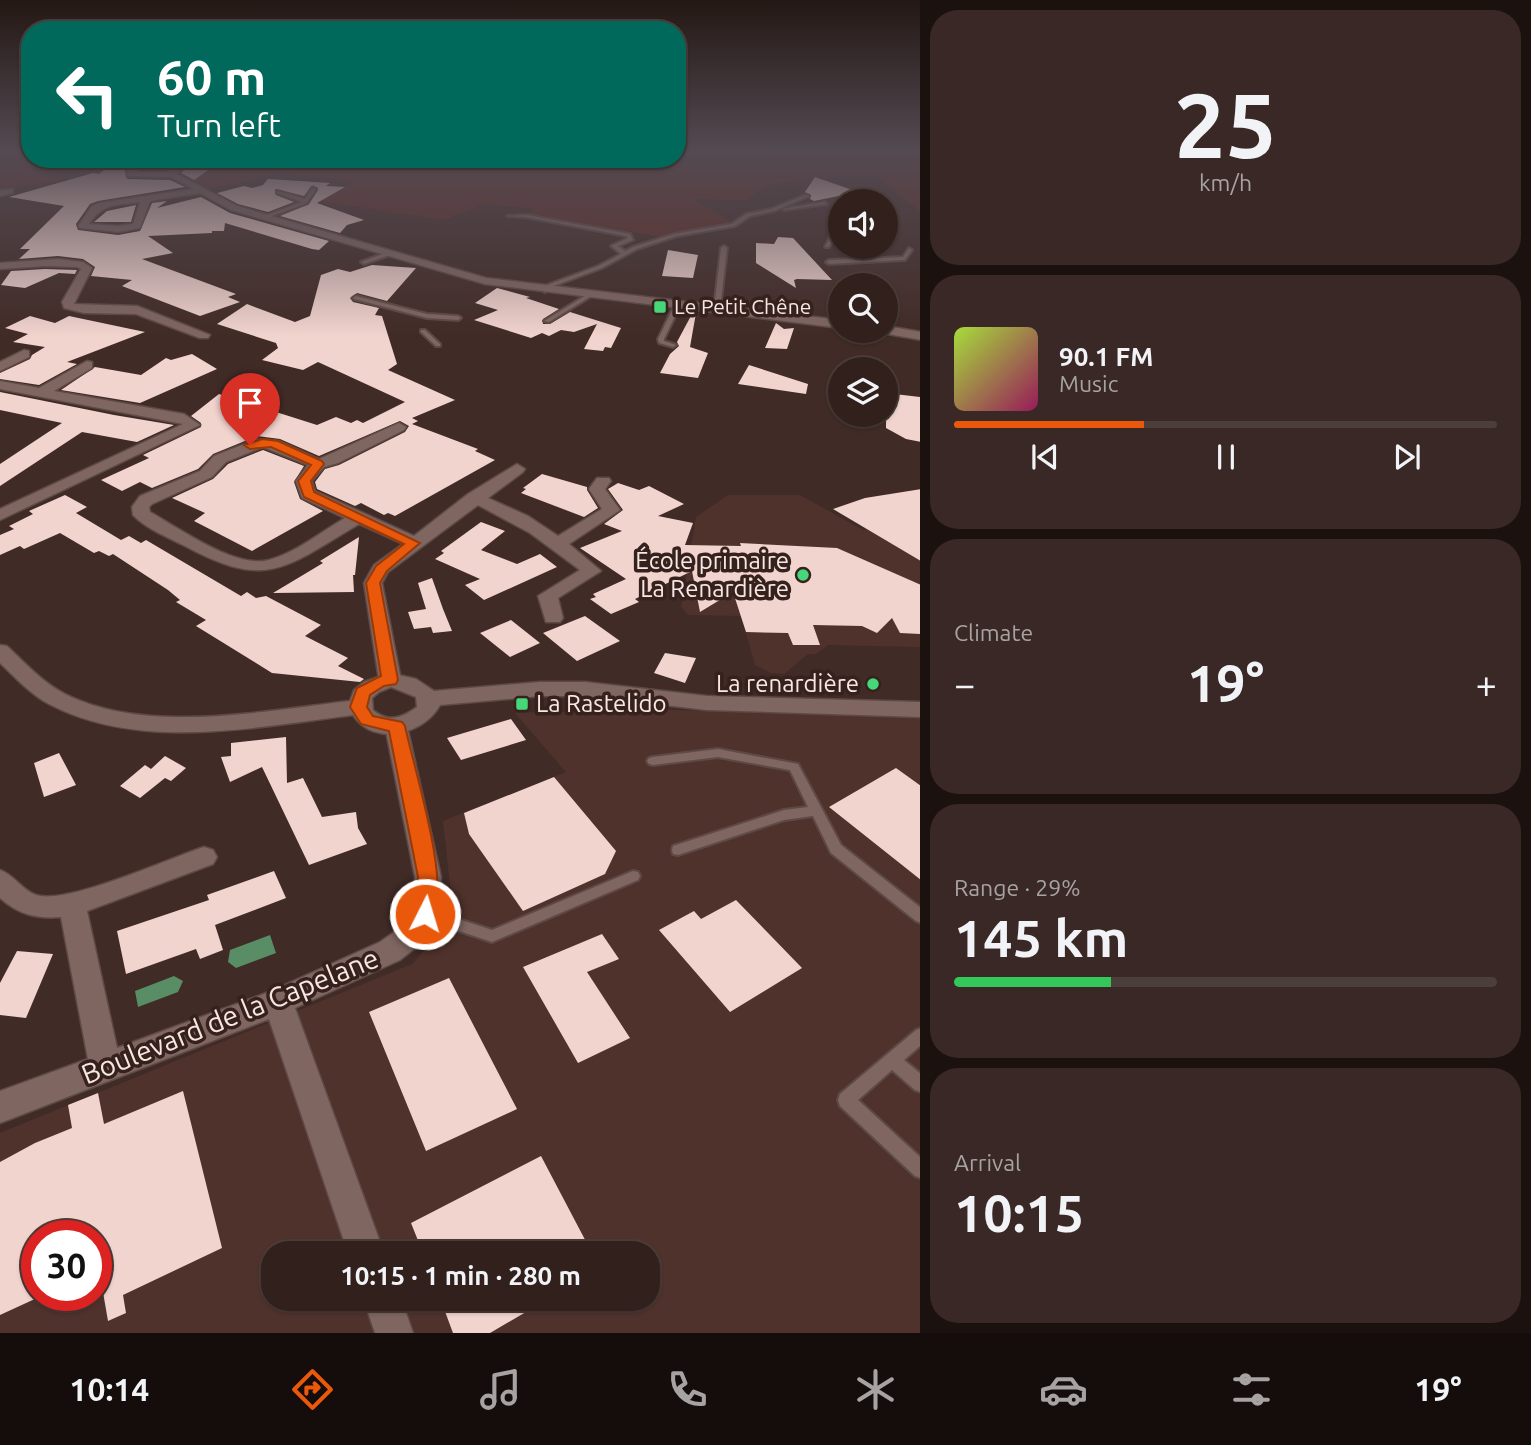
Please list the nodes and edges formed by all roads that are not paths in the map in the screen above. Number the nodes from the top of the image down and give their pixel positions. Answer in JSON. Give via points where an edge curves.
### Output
{"nodes":[{"id":1,"x":92,"y":213,"type":"edge"},
{"id":2,"x":141,"y":213,"type":"edge"},
{"id":3,"x":250,"y":213,"type":"edge"},
{"id":4,"x":276,"y":213,"type":"edge"},
{"id":5,"x":757,"y":213,"type":"edge"},
{"id":6,"x":509,"y":216,"type":"dead end"},
{"id":7,"x":264,"y":218,"type":"junction"},
{"id":8,"x":723,"y":248,"type":"dead end"},
{"id":9,"x":909,"y":250,"type":"dead end"},
{"id":10,"x":388,"y":254,"type":"junction"},
{"id":11,"x":625,"y":254,"type":"junction"},
{"id":12,"x":364,"y":262,"type":"dead end"},
{"id":13,"x":829,"y":262,"type":"dead end"},
{"id":14,"x":0,"y":266,"type":"edge"},
{"id":15,"x":545,"y":290,"type":"junction"},
{"id":16,"x":590,"y":295,"type":"junction"},
{"id":17,"x":356,"y":298,"type":"dead end"},
{"id":18,"x":678,"y":304,"type":"junction"},
{"id":19,"x":718,"y":309,"type":"junction"},
{"id":20,"x":458,"y":318,"type":"dead end"},
{"id":21,"x":547,"y":321,"type":"dead end"},
{"id":22,"x":828,"y":323,"type":"edge"},
{"id":23,"x":423,"y":331,"type":"dead end"},
{"id":24,"x":898,"y":332,"type":"edge"},
{"id":25,"x":204,"y":335,"type":"dead end"},
{"id":26,"x":920,"y":336,"type":"edge"},
{"id":27,"x":439,"y":345,"type":"dead end"},
{"id":28,"x":673,"y":345,"type":"dead end"},
{"id":29,"x":24,"y":354,"type":"dead end"},
{"id":30,"x":87,"y":365,"type":"dead end"},
{"id":31,"x":0,"y":367,"type":"edge"},
{"id":32,"x":0,"y":385,"type":"edge"},
{"id":33,"x":42,"y":392,"type":"junction"},
{"id":34,"x":399,"y":427,"type":"dead end"},
{"id":35,"x":318,"y":464,"type":"junction"},
{"id":36,"x":517,"y":469,"type":"dead end"},
{"id":37,"x":603,"y":481,"type":"dead end"},
{"id":38,"x":0,"y":498,"type":"edge"},
{"id":39,"x":474,"y":498,"type":"junction"},
{"id":40,"x":22,"y":503,"type":"junction"},
{"id":41,"x":0,"y":515,"type":"edge"},
{"id":42,"x":357,"y":518,"type":"junction"},
{"id":43,"x":414,"y":543,"type":"junction"},
{"id":44,"x":559,"y":544,"type":"junction"},
{"id":45,"x":552,"y":618,"type":"dead end"},
{"id":46,"x":0,"y":651,"type":"edge"},
{"id":47,"x":390,"y":680,"type":"junction"},
{"id":48,"x":428,"y":699,"type":"junction"},
{"id":49,"x":358,"y":707,"type":"junction"},
{"id":50,"x":920,"y":710,"type":"edge"},
{"id":51,"x":396,"y":726,"type":"junction"},
{"id":52,"x":653,"y":761,"type":"dead end"},
{"id":53,"x":816,"y":811,"type":"junction"},
{"id":54,"x":678,"y":850,"type":"dead end"},
{"id":55,"x":204,"y":857,"type":"dead end"},
{"id":56,"x":633,"y":876,"type":"dead end"},
{"id":57,"x":0,"y":881,"type":"edge"},
{"id":58,"x":72,"y":905,"type":"junction"},
{"id":59,"x":425,"y":914,"type":"junction"},
{"id":60,"x":920,"y":917,"type":"edge"},
{"id":61,"x":278,"y":1002,"type":"junction"},
{"id":62,"x":920,"y":1035,"type":"edge"},
{"id":63,"x":892,"y":1060,"type":"junction"},
{"id":64,"x":105,"y":1067,"type":"junction"},
{"id":65,"x":920,"y":1085,"type":"edge"},
{"id":66,"x":0,"y":1107,"type":"edge"},
{"id":67,"x":920,"y":1170,"type":"edge"},
{"id":68,"x":362,"y":1241,"type":"edge"},
{"id":69,"x":386,"y":1311,"type":"edge"},
{"id":70,"x":394,"y":1333,"type":"edge"}],
"edges":[{"from":1,"to":2,"type":"street","via":[[83,226],[118,229],[137,226]]},
{"from":3,"to":7,"type":"street"},
{"from":4,"to":7,"type":"lane"},
{"from":5,"to":11,"type":"lane","via":[[733,225],[676,235]]},
{"from":6,"to":11,"type":"lane","via":[[628,235],[631,239],[614,246]]},
{"from":7,"to":10,"type":"street"},
{"from":8,"to":19,"type":"lane"},
{"from":9,"to":13,"type":"lane","via":[[905,258]]},
{"from":10,"to":12,"type":"lane"},
{"from":10,"to":15,"type":"street","via":[[485,281]]},
{"from":11,"to":15,"type":"lane"},
{"from":14,"to":25,"type":"street","via":[[83,265],[86,268],[68,306],[136,310]]},
{"from":15,"to":16,"type":"street"},
{"from":16,"to":18,"type":"street"},
{"from":16,"to":21,"type":"lane"},
{"from":17,"to":20,"type":"lane","via":[[426,316]]},
{"from":18,"to":19,"type":"street"},
{"from":18,"to":28,"type":"lane","via":[[661,339]]},
{"from":19,"to":22,"type":"street"},
{"from":23,"to":27,"type":"lane"},
{"from":24,"to":26,"type":"street"},
{"from":29,"to":31,"type":"street"},
{"from":30,"to":33,"type":"street"},
{"from":32,"to":33,"type":"street"},
{"from":33,"to":40,"type":"street","via":[[184,418],[193,425]]},
{"from":34,"to":35,"type":"street"},
{"from":35,"to":42,"type":"street","via":[[304,481],[308,495]]},
{"from":35,"to":42,"type":"street","via":[[274,444],[250,445],[220,459],[206,474],[146,500],[140,507],[142,515],[252,567],[291,556]]},
{"from":36,"to":39,"type":"street"},
{"from":37,"to":44,"type":"street","via":[[597,489],[612,510]]},
{"from":38,"to":40,"type":"street"},
{"from":39,"to":43,"type":"street"},
{"from":39,"to":44,"type":"street","via":[[509,510]]},
{"from":40,"to":41,"type":"street"},
{"from":42,"to":43,"type":"street"},
{"from":43,"to":47,"type":"street","via":[[381,569],[373,583]]},
{"from":44,"to":45,"type":"street","via":[[592,571],[548,596]]},
{"from":46,"to":49,"type":"street","via":[[56,698],[79,709],[143,723],[274,717]]},
{"from":47,"to":48,"type":"street","via":[[415,684]]},
{"from":47,"to":49,"type":"street","via":[[363,692]]},
{"from":48,"to":50,"type":"street","via":[[585,689],[707,703]]},
{"from":48,"to":51,"type":"street","via":[[420,717]]},
{"from":49,"to":51,"type":"street","via":[[367,720]]},
{"from":51,"to":59,"type":"street","via":[[428,877]]},
{"from":52,"to":53,"type":"lane","via":[[718,753],[794,767]]},
{"from":53,"to":54,"type":"lane","via":[[785,815]]},
{"from":53,"to":60,"type":"lane","via":[[836,849]]},
{"from":55,"to":58,"type":"street"},
{"from":56,"to":59,"type":"lane","via":[[492,936]]},
{"from":57,"to":58,"type":"street","via":[[32,907]]},
{"from":58,"to":64,"type":"street"},
{"from":59,"to":61,"type":"street","name":"Boulevard de la Capelane","via":[[410,936],[390,951]]},
{"from":61,"to":64,"type":"street","name":"Boulevard de la Capelane"},
{"from":61,"to":68,"type":"street"},
{"from":62,"to":63,"type":"lane"},
{"from":63,"to":65,"type":"lane"},
{"from":63,"to":67,"type":"lane","via":[[846,1100]]},
{"from":64,"to":66,"type":"street","name":"Boulevard de la Capelane"},
{"from":69,"to":70,"type":"street"}]}
